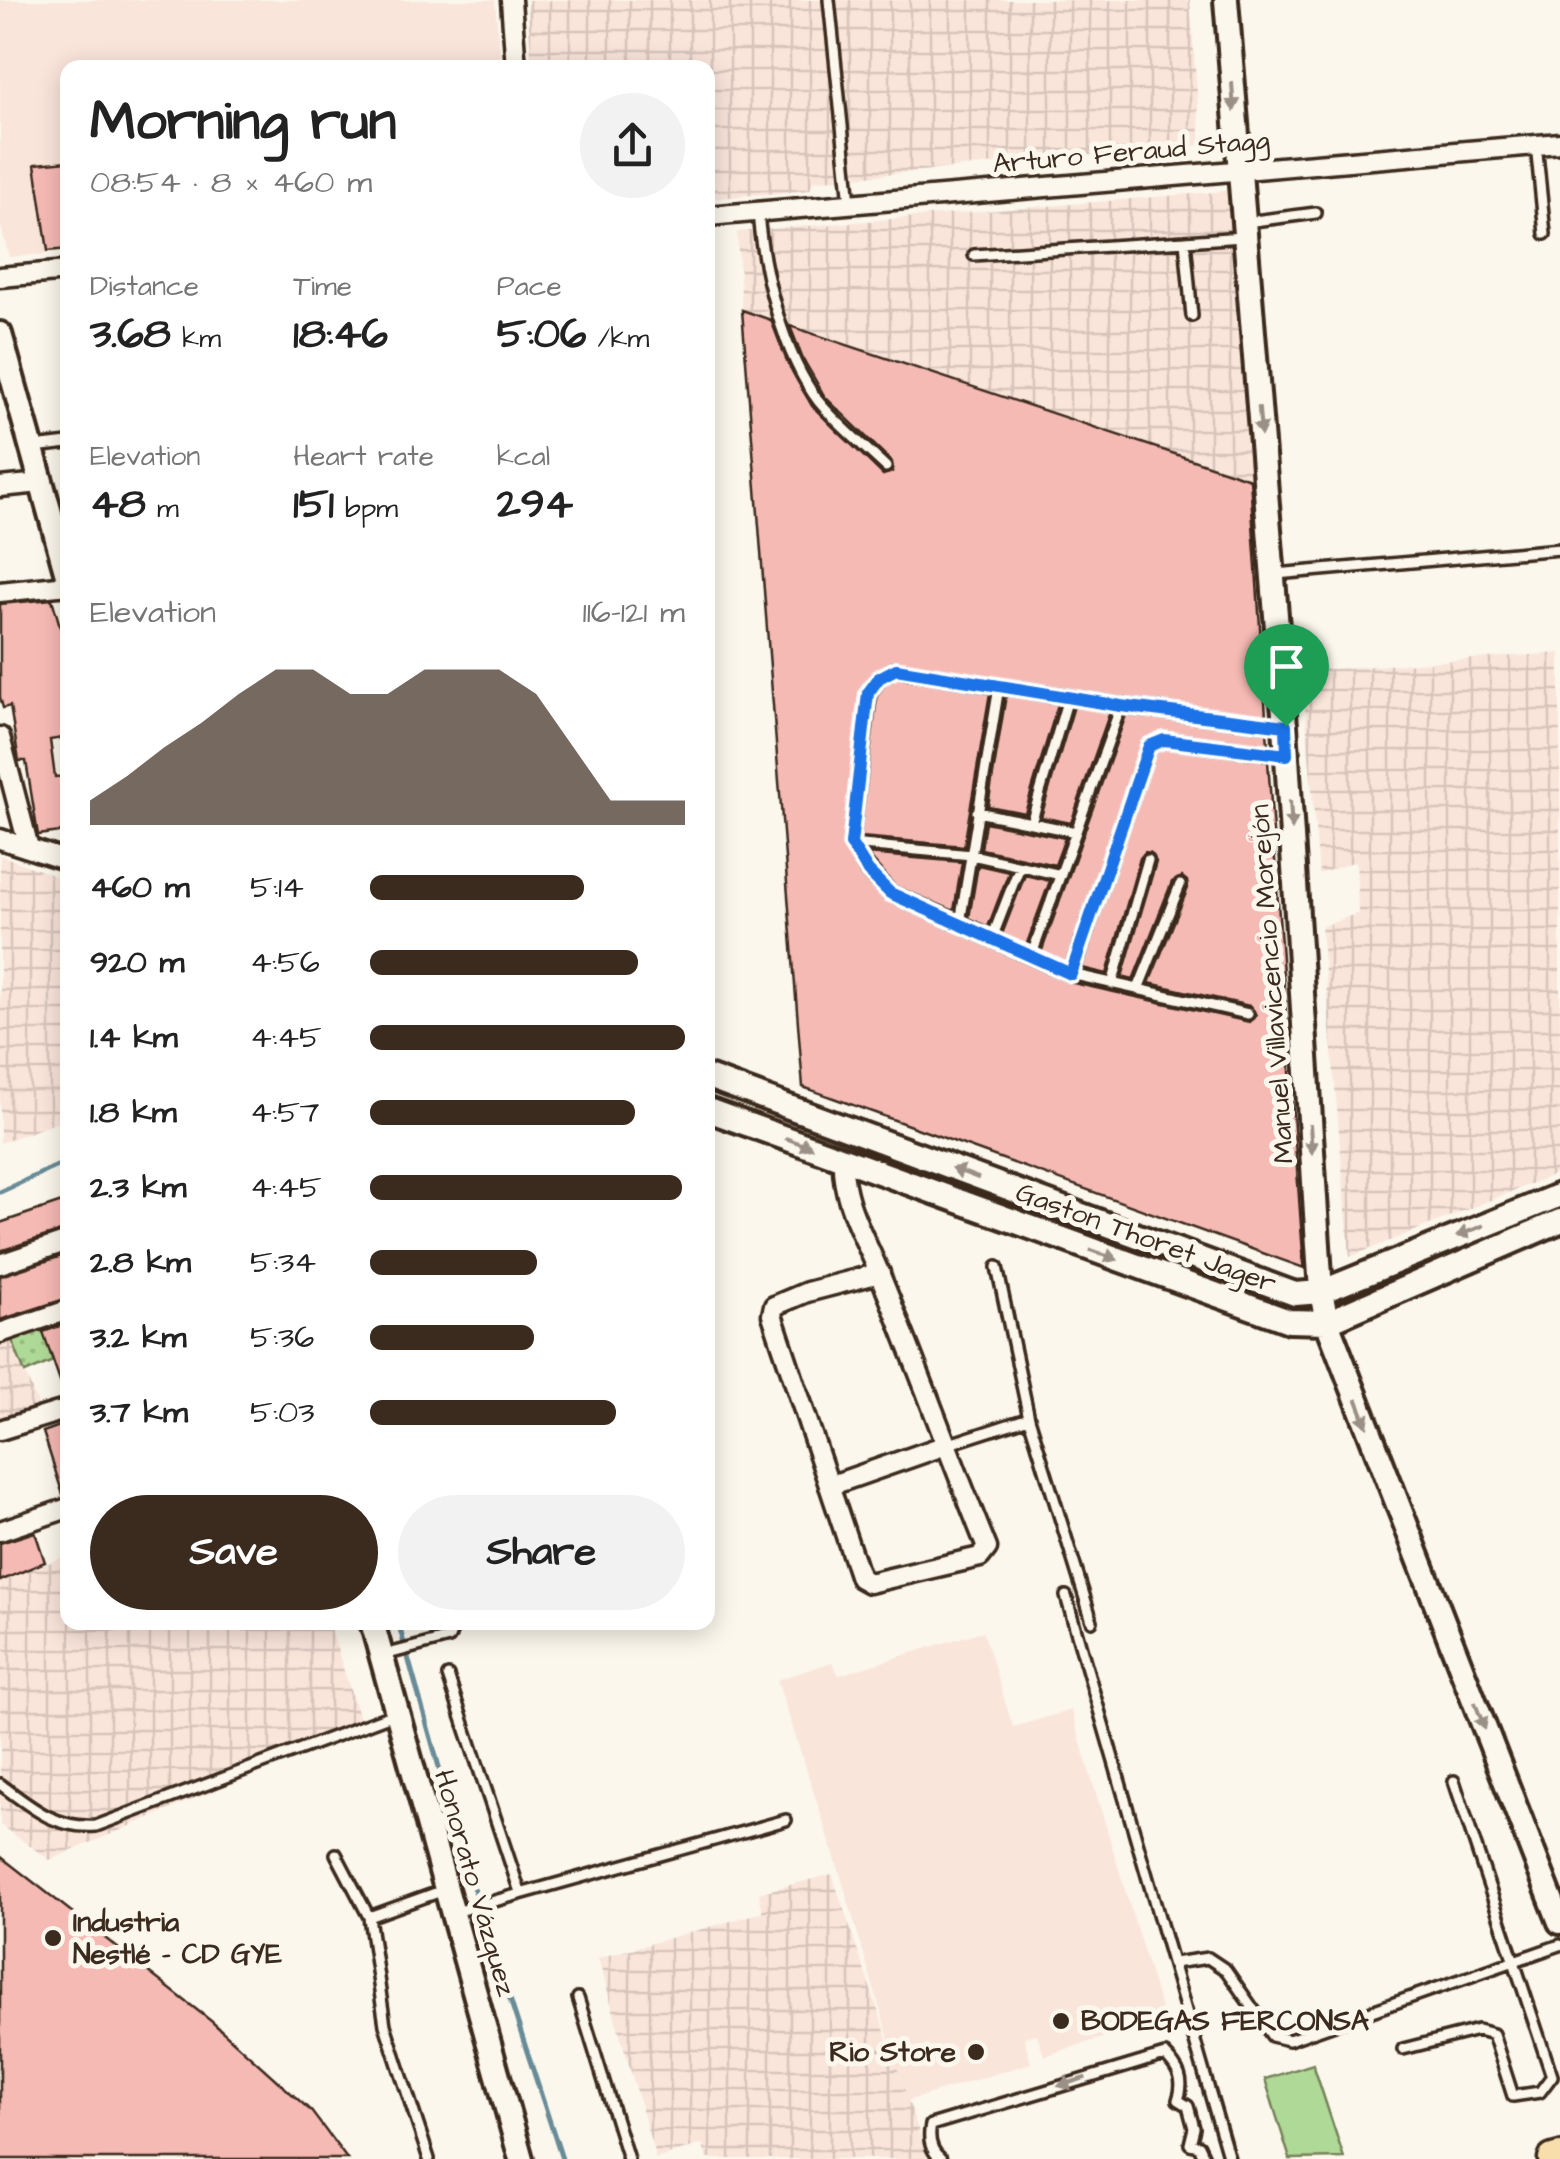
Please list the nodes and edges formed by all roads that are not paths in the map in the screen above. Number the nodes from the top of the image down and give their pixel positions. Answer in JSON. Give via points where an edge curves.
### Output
{"nodes":[{"id":1,"x":511,"y":0,"type":"edge"},
{"id":2,"x":829,"y":0,"type":"edge"},
{"id":3,"x":1226,"y":0,"type":"edge"},
{"id":4,"x":515,"y":60,"type":"edge"},
{"id":5,"x":1560,"y":143,"type":"edge"},
{"id":6,"x":1536,"y":144,"type":"junction"},
{"id":7,"x":1239,"y":170,"type":"junction"},
{"id":8,"x":850,"y":203,"type":"junction"},
{"id":9,"x":758,"y":212,"type":"junction"},
{"id":10,"x":1316,"y":213,"type":"dead end"},
{"id":11,"x":715,"y":215,"type":"edge"},
{"id":12,"x":1244,"y":229,"type":"junction"},
{"id":13,"x":1545,"y":234,"type":"dead end"},
{"id":14,"x":1185,"y":242,"type":"junction"},
{"id":15,"x":974,"y":255,"type":"dead end"},
{"id":16,"x":60,"y":272,"type":"edge"},
{"id":17,"x":0,"y":277,"type":"edge"},
{"id":18,"x":1192,"y":316,"type":"dead end"},
{"id":19,"x":0,"y":334,"type":"edge"},
{"id":20,"x":8,"y":392,"type":"edge"},
{"id":21,"x":60,"y":444,"type":"edge"},
{"id":22,"x":32,"y":448,"type":"junction"},
{"id":23,"x":886,"y":467,"type":"dead end"},
{"id":24,"x":41,"y":483,"type":"junction"},
{"id":25,"x":0,"y":487,"type":"edge"},
{"id":26,"x":58,"y":512,"type":"edge"},
{"id":27,"x":1560,"y":549,"type":"edge"},
{"id":28,"x":1273,"y":574,"type":"junction"},
{"id":29,"x":60,"y":583,"type":"edge"},
{"id":30,"x":0,"y":592,"type":"edge"},
{"id":31,"x":999,"y":686,"type":"junction"},
{"id":32,"x":1068,"y":698,"type":"junction"},
{"id":33,"x":1121,"y":706,"type":"junction"},
{"id":34,"x":1286,"y":726,"type":"junction"},
{"id":35,"x":0,"y":737,"type":"edge"},
{"id":36,"x":1287,"y":755,"type":"junction"},
{"id":37,"x":977,"y":812,"type":"junction"},
{"id":38,"x":1031,"y":823,"type":"junction"},
{"id":39,"x":1076,"y":832,"type":"junction"},
{"id":40,"x":0,"y":839,"type":"edge"},
{"id":41,"x":851,"y":844,"type":"junction"},
{"id":42,"x":29,"y":848,"type":"junction"},
{"id":43,"x":972,"y":855,"type":"junction"},
{"id":44,"x":60,"y":858,"type":"edge"},
{"id":45,"x":1148,"y":860,"type":"dead end"},
{"id":46,"x":1020,"y":866,"type":"junction"},
{"id":47,"x":1061,"y":874,"type":"junction"},
{"id":48,"x":1180,"y":885,"type":"dead end"},
{"id":49,"x":960,"y":923,"type":"junction"},
{"id":50,"x":992,"y":938,"type":"junction"},
{"id":51,"x":1032,"y":957,"type":"junction"},
{"id":52,"x":1071,"y":974,"type":"junction"},
{"id":53,"x":1112,"y":984,"type":"junction"},
{"id":54,"x":1138,"y":990,"type":"junction"},
{"id":55,"x":1248,"y":1014,"type":"dead end"},
{"id":56,"x":715,"y":1079,"type":"edge"},
{"id":57,"x":715,"y":1113,"type":"edge"},
{"id":58,"x":843,"y":1159,"type":"junction"},
{"id":59,"x":1560,"y":1195,"type":"edge"},
{"id":60,"x":1560,"y":1221,"type":"edge"},
{"id":61,"x":60,"y":1244,"type":"edge"},
{"id":62,"x":0,"y":1264,"type":"edge"},
{"id":63,"x":997,"y":1267,"type":"dead end"},
{"id":64,"x":880,"y":1273,"type":"junction"},
{"id":65,"x":1321,"y":1292,"type":"junction"},
{"id":66,"x":60,"y":1313,"type":"edge"},
{"id":67,"x":1327,"y":1322,"type":"junction"},
{"id":68,"x":0,"y":1333,"type":"edge"},
{"id":69,"x":60,"y":1411,"type":"edge"},
{"id":70,"x":1028,"y":1418,"type":"junction"},
{"id":71,"x":0,"y":1430,"type":"edge"},
{"id":72,"x":946,"y":1445,"type":"junction"},
{"id":73,"x":829,"y":1486,"type":"junction"},
{"id":74,"x":60,"y":1510,"type":"edge"},
{"id":75,"x":2,"y":1525,"type":"edge"},
{"id":76,"x":1066,"y":1596,"type":"dead end"},
{"id":77,"x":1092,"y":1622,"type":"dead end"},
{"id":78,"x":377,"y":1630,"type":"edge"},
{"id":79,"x":452,"y":1630,"type":"edge"},
{"id":80,"x":391,"y":1654,"type":"junction"},
{"id":81,"x":448,"y":1676,"type":"dead end"},
{"id":82,"x":396,"y":1713,"type":"junction"},
{"id":83,"x":1454,"y":1781,"type":"dead end"},
{"id":84,"x":0,"y":1784,"type":"edge"},
{"id":85,"x":786,"y":1820,"type":"dead end"},
{"id":86,"x":336,"y":1854,"type":"dead end"},
{"id":87,"x":446,"y":1889,"type":"junction"},
{"id":88,"x":520,"y":1892,"type":"junction"},
{"id":89,"x":462,"y":1910,"type":"junction"},
{"id":90,"x":369,"y":1917,"type":"junction"},
{"id":91,"x":1560,"y":1922,"type":"edge"},
{"id":92,"x":1560,"y":1944,"type":"edge"},
{"id":93,"x":1515,"y":1960,"type":"junction"},
{"id":94,"x":1174,"y":1963,"type":"junction"},
{"id":95,"x":578,"y":1998,"type":"dead end"},
{"id":96,"x":1403,"y":2050,"type":"dead end"},
{"id":97,"x":1560,"y":2157,"type":"edge"},
{"id":98,"x":429,"y":2159,"type":"edge"},
{"id":99,"x":521,"y":2159,"type":"edge"},
{"id":100,"x":628,"y":2159,"type":"edge"},
{"id":101,"x":941,"y":2159,"type":"edge"},
{"id":102,"x":1205,"y":2159,"type":"edge"},
{"id":103,"x":1230,"y":2159,"type":"edge"},
{"id":104,"x":1553,"y":2159,"type":"edge"}],
"edges":[{"from":1,"to":4,"type":"street"},
{"from":2,"to":8,"type":"lane"},
{"from":3,"to":7,"type":"street","name":"Manuel Villavicencio Morejón","one_way":true},
{"from":5,"to":6,"type":"street","name":"Arturo Feraud Stagg"},
{"from":6,"to":7,"type":"street","name":"Arturo Feraud Stagg"},
{"from":6,"to":13,"type":"lane"},
{"from":7,"to":8,"type":"street","name":"Arturo Feraud Stagg"},
{"from":7,"to":12,"type":"street","name":"Manuel Villavicencio Morejón"},
{"from":8,"to":9,"type":"street","name":"Arturo Feraud Stagg"},
{"from":9,"to":11,"type":"street","name":"Arturo Feraud Stagg"},
{"from":9,"to":23,"type":"lane","via":[[775,303],[798,367],[820,402]]},
{"from":10,"to":12,"type":"lane"},
{"from":12,"to":14,"type":"lane"},
{"from":12,"to":28,"type":"street","name":"Manuel Villavicencio Morejón","one_way":true},
{"from":14,"to":15,"type":"lane"},
{"from":14,"to":18,"type":"lane"},
{"from":16,"to":17,"type":"street"},
{"from":19,"to":20,"type":"street"},
{"from":20,"to":22,"type":"street"},
{"from":21,"to":22,"type":"lane"},
{"from":22,"to":24,"type":"street"},
{"from":24,"to":25,"type":"street"},
{"from":24,"to":26,"type":"street"},
{"from":27,"to":28,"type":"lane"},
{"from":28,"to":34,"type":"street","name":"Manuel Villavicencio Morejón"},
{"from":29,"to":30,"type":"street"},
{"from":31,"to":32,"type":"lane"},
{"from":31,"to":37,"type":"lane"},
{"from":31,"to":41,"type":"lane","via":[[896,669],[879,678],[868,693]]},
{"from":32,"to":33,"type":"lane"},
{"from":32,"to":38,"type":"lane"},
{"from":33,"to":34,"type":"lane"},
{"from":33,"to":39,"type":"lane"},
{"from":34,"to":36,"type":"street","name":"Manuel Villavicencio Morejón"},
{"from":35,"to":42,"type":"street"},
{"from":36,"to":52,"type":"lane","via":[[1164,740],[1149,746]]},
{"from":36,"to":65,"type":"street","name":"Manuel Villavicencio Morejón","one_way":true},
{"from":37,"to":38,"type":"lane"},
{"from":37,"to":43,"type":"lane"},
{"from":38,"to":39,"type":"lane"},
{"from":39,"to":47,"type":"lane"},
{"from":40,"to":42,"type":"street"},
{"from":41,"to":43,"type":"lane"},
{"from":41,"to":49,"type":"lane","via":[[890,893]]},
{"from":42,"to":44,"type":"street"},
{"from":43,"to":46,"type":"lane"},
{"from":43,"to":49,"type":"lane"},
{"from":45,"to":53,"type":"lane"},
{"from":46,"to":47,"type":"lane"},
{"from":46,"to":50,"type":"lane"},
{"from":47,"to":51,"type":"lane"},
{"from":48,"to":54,"type":"lane"},
{"from":49,"to":50,"type":"lane"},
{"from":50,"to":51,"type":"lane"},
{"from":51,"to":52,"type":"lane"},
{"from":52,"to":53,"type":"lane"},
{"from":53,"to":54,"type":"lane"},
{"from":54,"to":55,"type":"lane"},
{"from":65,"to":56,"type":"street","name":"Gaston Thoret Jager","one_way":true,"via":[[1280,1291]]},
{"from":57,"to":58,"type":"street","name":"Gaston Thoret Jager","one_way":true},
{"from":58,"to":64,"type":"street","via":[[842,1181]]},
{"from":58,"to":67,"type":"street","name":"Gaston Thoret Jager","one_way":true,"via":[[1272,1317]]},
{"from":59,"to":65,"type":"street","name":"Gaston Thoret Jager","one_way":true},
{"from":60,"to":67,"type":"street","name":"Gaston Thoret Jager"},
{"from":61,"to":62,"type":"street"},
{"from":63,"to":70,"type":"lane"},
{"from":64,"to":72,"type":"street"},
{"from":64,"to":73,"type":"street","via":[[774,1306]]},
{"from":65,"to":67,"type":"street","name":"Manuel Villavicencio Morejón"},
{"from":66,"to":68,"type":"street"},
{"from":67,"to":91,"type":"street","name":"Manuel Villavicencio Morejón","one_way":true},
{"from":69,"to":71,"type":"street"},
{"from":70,"to":72,"type":"lane"},
{"from":70,"to":77,"type":"lane"},
{"from":72,"to":73,"type":"street"},
{"from":72,"to":73,"type":"street","via":[[987,1548],[980,1557],[864,1581]]},
{"from":74,"to":75,"type":"street"},
{"from":76,"to":94,"type":"lane"},
{"from":78,"to":80,"type":"street","name":"Honorato Vázquez"},
{"from":79,"to":80,"type":"lane","via":[[449,1638]]},
{"from":80,"to":82,"type":"street","name":"Honorato Vázquez"},
{"from":81,"to":88,"type":"lane"},
{"from":82,"to":84,"type":"lane","via":[[96,1826],[48,1820]]},
{"from":82,"to":87,"type":"street","name":"Honorato Vázquez"},
{"from":83,"to":93,"type":"lane"},
{"from":85,"to":88,"type":"lane"},
{"from":86,"to":90,"type":"lane"},
{"from":87,"to":89,"type":"street","name":"Honorato Vázquez"},
{"from":87,"to":90,"type":"lane"},
{"from":88,"to":89,"type":"lane"},
{"from":89,"to":99,"type":"street","name":"Honorato Vázquez"},
{"from":90,"to":98,"type":"lane","via":[[385,2025]]},
{"from":92,"to":93,"type":"lane"},
{"from":93,"to":94,"type":"lane","via":[[1290,2040],[1272,2036],[1226,1970],[1208,1958]]},
{"from":93,"to":96,"type":"lane","via":[[1552,2076],[1540,2092],[1513,2096],[1494,2034],[1478,2030]]},
{"from":94,"to":103,"type":"lane"},
{"from":95,"to":100,"type":"lane"},
{"from":97,"to":104,"type":"main road"},
{"from":102,"to":101,"type":"lane","one_way":true,"via":[[1200,2146],[1190,2144],[1194,2128],[1188,2106],[1178,2100],[1183,2086],[1166,2055],[931,2124]]}]}
